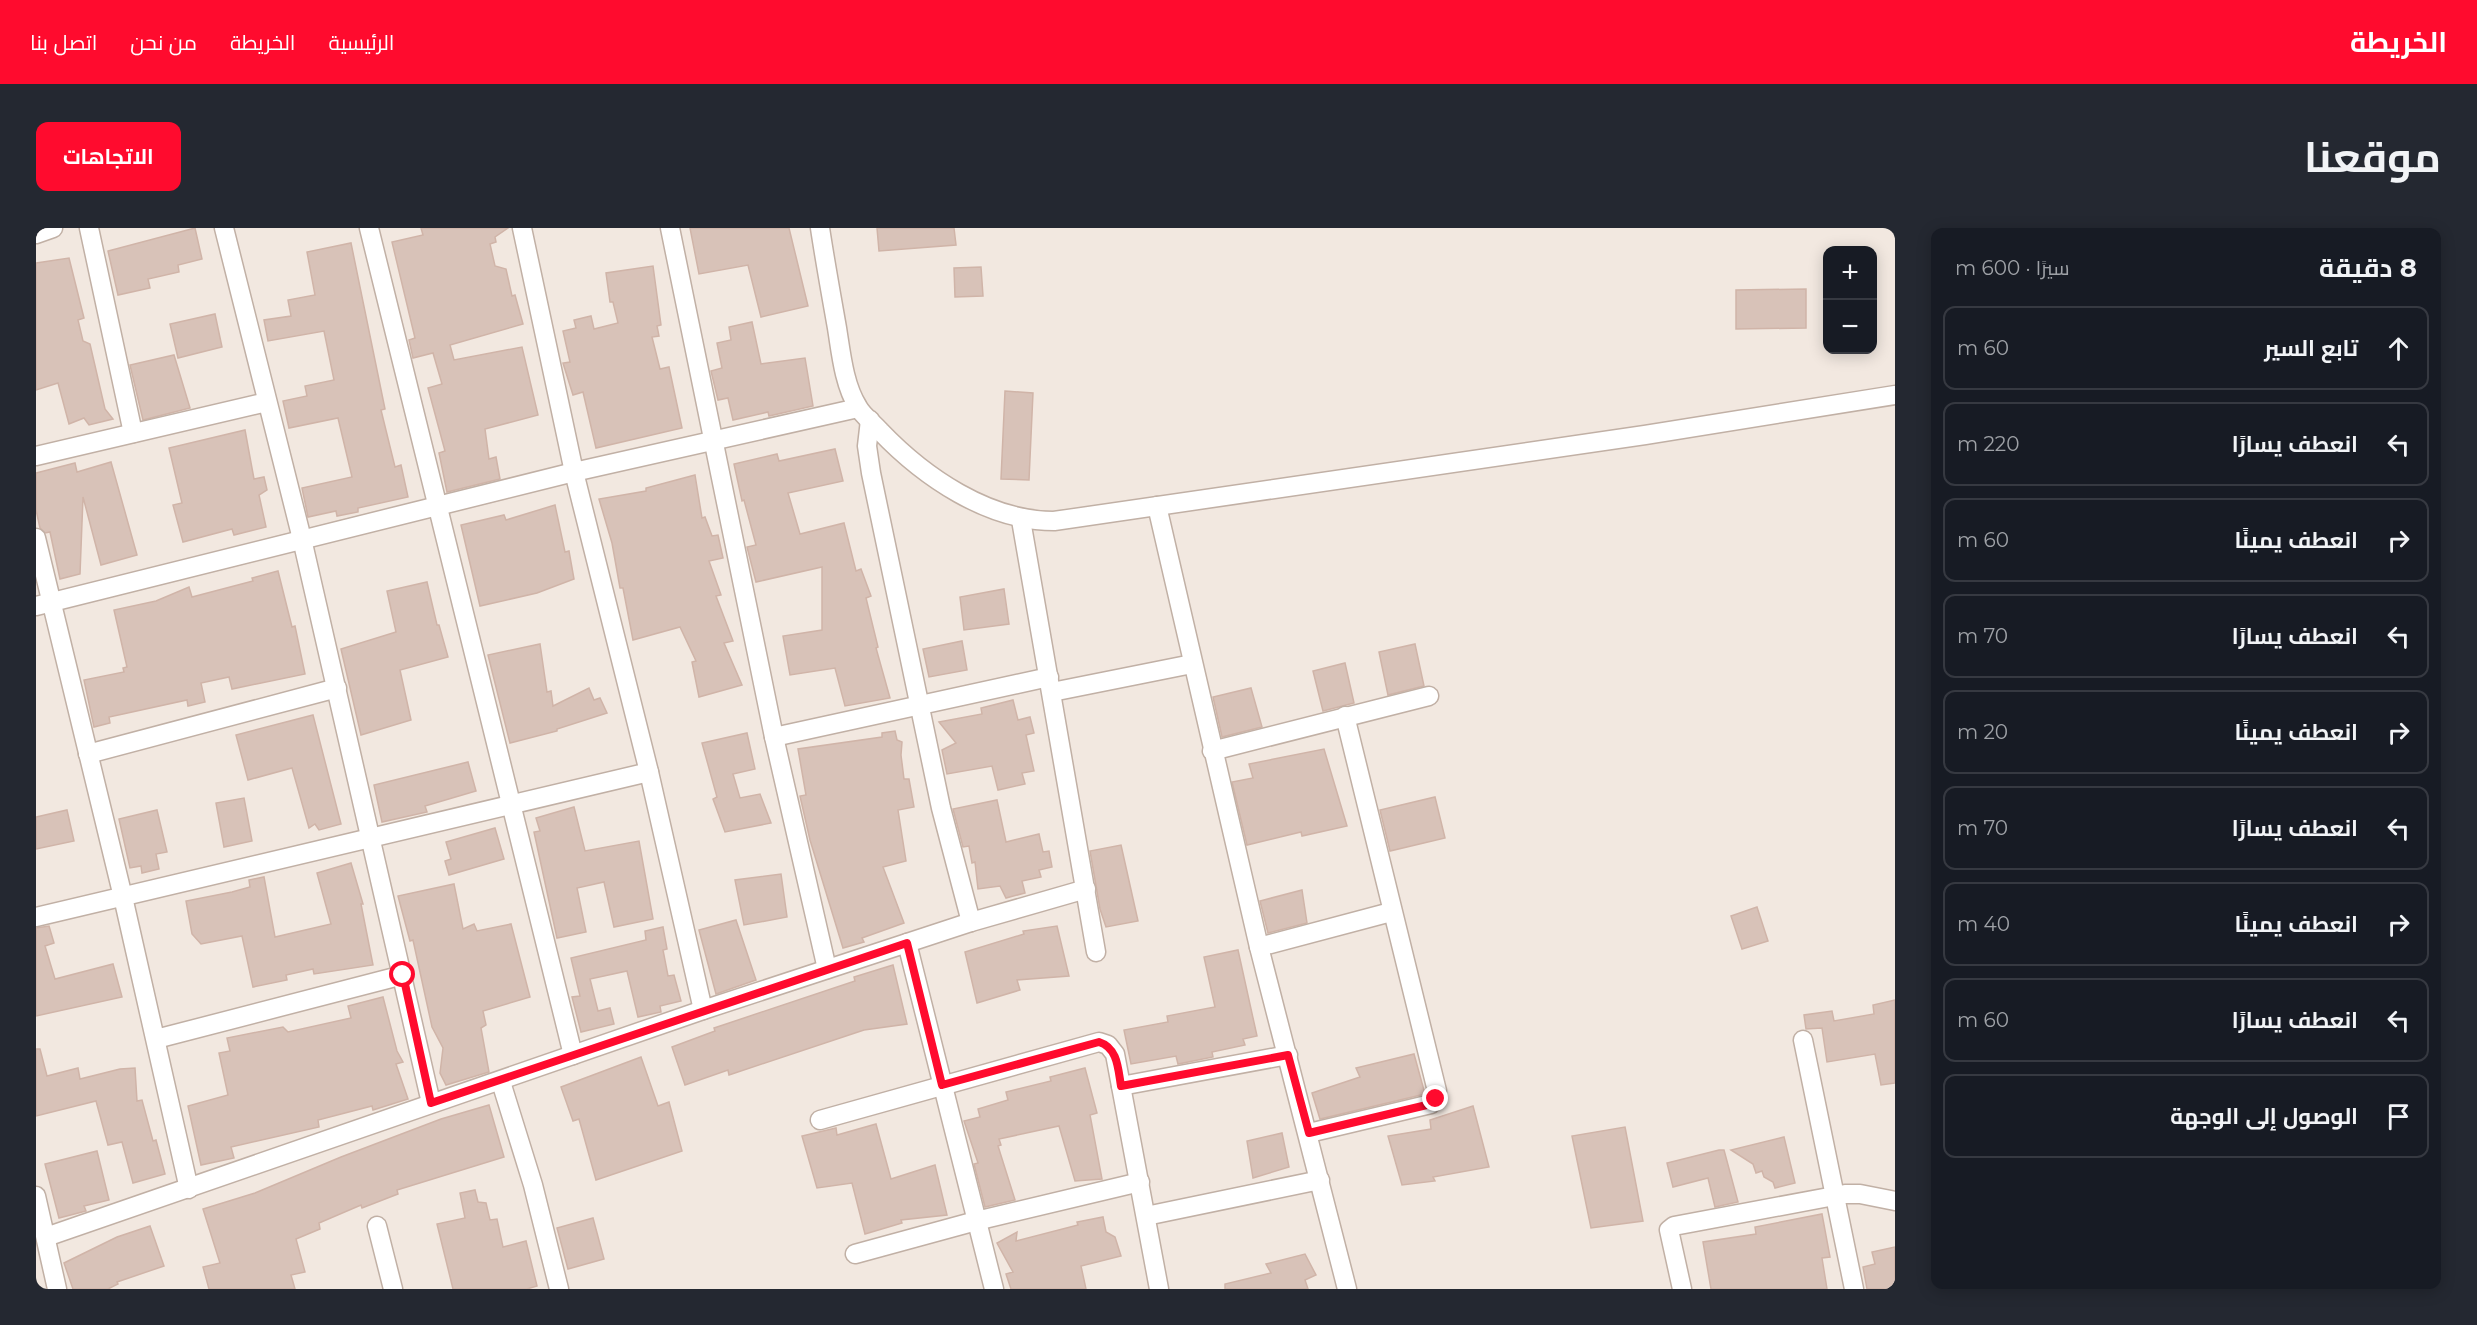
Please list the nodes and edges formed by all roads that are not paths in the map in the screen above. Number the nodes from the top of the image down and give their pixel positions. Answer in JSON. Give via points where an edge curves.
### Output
{"nodes":[{"id":1,"x":89,"y":228,"type":"edge"},
{"id":2,"x":224,"y":228,"type":"edge"},
{"id":3,"x":369,"y":228,"type":"edge"},
{"id":4,"x":522,"y":228,"type":"edge"},
{"id":5,"x":670,"y":228,"type":"edge"},
{"id":6,"x":819,"y":228,"type":"edge"},
{"id":7,"x":1895,"y":395,"type":"edge"},
{"id":8,"x":267,"y":402,"type":"junction"},
{"id":9,"x":864,"y":414,"type":"junction"},
{"id":10,"x":133,"y":433,"type":"junction"},
{"id":11,"x":713,"y":440,"type":"junction"},
{"id":12,"x":36,"y":456,"type":"edge"},
{"id":13,"x":574,"y":472,"type":"junction"},
{"id":14,"x":440,"y":506,"type":"junction"},
{"id":15,"x":1157,"y":506,"type":"junction"},
{"id":16,"x":1021,"y":520,"type":"junction"},
{"id":17,"x":36,"y":538,"type":"edge"},
{"id":18,"x":302,"y":539,"type":"junction"},
{"id":19,"x":44,"y":604,"type":"edge"},
{"id":20,"x":1192,"y":664,"type":"junction"},
{"id":21,"x":1050,"y":685,"type":"junction"},
{"id":22,"x":337,"y":688,"type":"junction"},
{"id":23,"x":1429,"y":696,"type":"dead end"},
{"id":24,"x":919,"y":704,"type":"junction"},
{"id":25,"x":1345,"y":716,"type":"junction"},
{"id":26,"x":774,"y":737,"type":"junction"},
{"id":27,"x":1212,"y":751,"type":"junction"},
{"id":28,"x":88,"y":754,"type":"junction"},
{"id":29,"x":649,"y":772,"type":"junction"},
{"id":30,"x":511,"y":804,"type":"junction"},
{"id":31,"x":372,"y":836,"type":"junction"},
{"id":32,"x":1086,"y":889,"type":"junction"},
{"id":33,"x":123,"y":897,"type":"junction"},
{"id":34,"x":1391,"y":912,"type":"junction"},
{"id":35,"x":36,"y":917,"type":"edge"},
{"id":36,"x":971,"y":922,"type":"junction"},
{"id":37,"x":907,"y":943,"type":"junction"},
{"id":38,"x":1259,"y":947,"type":"junction"},
{"id":39,"x":1096,"y":951,"type":"dead end"},
{"id":40,"x":827,"y":969,"type":"junction"},
{"id":41,"x":403,"y":975,"type":"junction"},
{"id":42,"x":703,"y":1010,"type":"junction"},
{"id":43,"x":156,"y":1039,"type":"junction"},
{"id":44,"x":1803,"y":1040,"type":"dead end"},
{"id":45,"x":573,"y":1055,"type":"junction"},
{"id":46,"x":1288,"y":1055,"type":"junction"},
{"id":47,"x":501,"y":1082,"type":"junction"},
{"id":48,"x":942,"y":1085,"type":"junction"},
{"id":49,"x":1121,"y":1086,"type":"junction"},
{"id":50,"x":431,"y":1103,"type":"junction"},
{"id":51,"x":820,"y":1119,"type":"dead end"},
{"id":52,"x":1309,"y":1133,"type":"junction"},
{"id":53,"x":1320,"y":1180,"type":"junction"},
{"id":54,"x":1140,"y":1182,"type":"junction"},
{"id":55,"x":189,"y":1190,"type":"junction"},
{"id":56,"x":36,"y":1196,"type":"edge"},
{"id":57,"x":1833,"y":1196,"type":"junction"},
{"id":58,"x":1895,"y":1201,"type":"edge"},
{"id":59,"x":1146,"y":1216,"type":"junction"},
{"id":60,"x":976,"y":1221,"type":"junction"},
{"id":61,"x":377,"y":1226,"type":"dead end"},
{"id":62,"x":46,"y":1237,"type":"junction"},
{"id":63,"x":855,"y":1254,"type":"dead end"},
{"id":64,"x":57,"y":1289,"type":"edge"},
{"id":65,"x":393,"y":1289,"type":"edge"},
{"id":66,"x":559,"y":1289,"type":"edge"},
{"id":67,"x":994,"y":1289,"type":"edge"},
{"id":68,"x":1159,"y":1289,"type":"edge"},
{"id":69,"x":1347,"y":1289,"type":"edge"},
{"id":70,"x":1682,"y":1289,"type":"edge"},
{"id":71,"x":1854,"y":1289,"type":"edge"}],
"edges":[{"from":1,"to":10,"type":"street"},
{"from":2,"to":8,"type":"street"},
{"from":3,"to":14,"type":"street"},
{"from":4,"to":13,"type":"street"},
{"from":5,"to":11,"type":"street"},
{"from":6,"to":9,"type":"street","via":[[842,357]]},
{"from":7,"to":15,"type":"street"},
{"from":8,"to":10,"type":"street"},
{"from":8,"to":18,"type":"street"},
{"from":9,"to":11,"type":"street"},
{"from":9,"to":16,"type":"street","via":[[902,454],[947,486]]},
{"from":9,"to":24,"type":"street","via":[[871,473]]},
{"from":10,"to":12,"type":"street"},
{"from":11,"to":13,"type":"street"},
{"from":11,"to":26,"type":"street"},
{"from":13,"to":14,"type":"street"},
{"from":13,"to":29,"type":"street"},
{"from":14,"to":18,"type":"street"},
{"from":14,"to":30,"type":"street"},
{"from":15,"to":16,"type":"street","via":[[1054,521]]},
{"from":15,"to":20,"type":"street"},
{"from":16,"to":21,"type":"street"},
{"from":17,"to":19,"type":"street"},
{"from":18,"to":19,"type":"street"},
{"from":18,"to":22,"type":"street"},
{"from":19,"to":28,"type":"street"},
{"from":20,"to":21,"type":"street"},
{"from":20,"to":27,"type":"street"},
{"from":21,"to":24,"type":"street"},
{"from":21,"to":32,"type":"street"},
{"from":22,"to":28,"type":"street"},
{"from":22,"to":31,"type":"street"},
{"from":23,"to":25,"type":"street"},
{"from":24,"to":26,"type":"street"},
{"from":24,"to":36,"type":"street"},
{"from":25,"to":27,"type":"street"},
{"from":25,"to":34,"type":"street"},
{"from":26,"to":40,"type":"street"},
{"from":27,"to":38,"type":"street"},
{"from":28,"to":33,"type":"street"},
{"from":29,"to":30,"type":"street"},
{"from":29,"to":42,"type":"street"},
{"from":30,"to":31,"type":"street"},
{"from":30,"to":45,"type":"street"},
{"from":31,"to":33,"type":"street"},
{"from":31,"to":41,"type":"street"},
{"from":32,"to":36,"type":"street"},
{"from":32,"to":39,"type":"street"},
{"from":33,"to":35,"type":"street"},
{"from":33,"to":43,"type":"street"},
{"from":34,"to":38,"type":"street"},
{"from":34,"to":52,"type":"street","via":[[1436,1099],[1431,1104]]},
{"from":36,"to":37,"type":"street"},
{"from":37,"to":40,"type":"street"},
{"from":37,"to":48,"type":"street"},
{"from":38,"to":46,"type":"street"},
{"from":40,"to":42,"type":"street"},
{"from":41,"to":43,"type":"street"},
{"from":41,"to":50,"type":"street"},
{"from":42,"to":45,"type":"street"},
{"from":43,"to":55,"type":"street"},
{"from":44,"to":57,"type":"street"},
{"from":45,"to":47,"type":"street"},
{"from":46,"to":49,"type":"street"},
{"from":46,"to":52,"type":"street"},
{"from":47,"to":50,"type":"street"},
{"from":47,"to":66,"type":"street","via":[[533,1185]]},
{"from":48,"to":49,"type":"street","via":[[1099,1042],[1115,1054]]},
{"from":48,"to":51,"type":"street"},
{"from":48,"to":60,"type":"street"},
{"from":49,"to":54,"type":"street"},
{"from":50,"to":55,"type":"street"},
{"from":52,"to":53,"type":"street"},
{"from":53,"to":59,"type":"street"},
{"from":53,"to":69,"type":"street"},
{"from":54,"to":59,"type":"street"},
{"from":54,"to":60,"type":"street"},
{"from":55,"to":62,"type":"street"},
{"from":56,"to":62,"type":"street"},
{"from":57,"to":58,"type":"street","via":[[1860,1194]]},
{"from":57,"to":70,"type":"street","via":[[1672,1227],[1669,1230]]},
{"from":57,"to":71,"type":"street"},
{"from":59,"to":68,"type":"street"},
{"from":60,"to":63,"type":"street"},
{"from":60,"to":67,"type":"street"},
{"from":61,"to":65,"type":"street"},
{"from":62,"to":64,"type":"street"}]}
